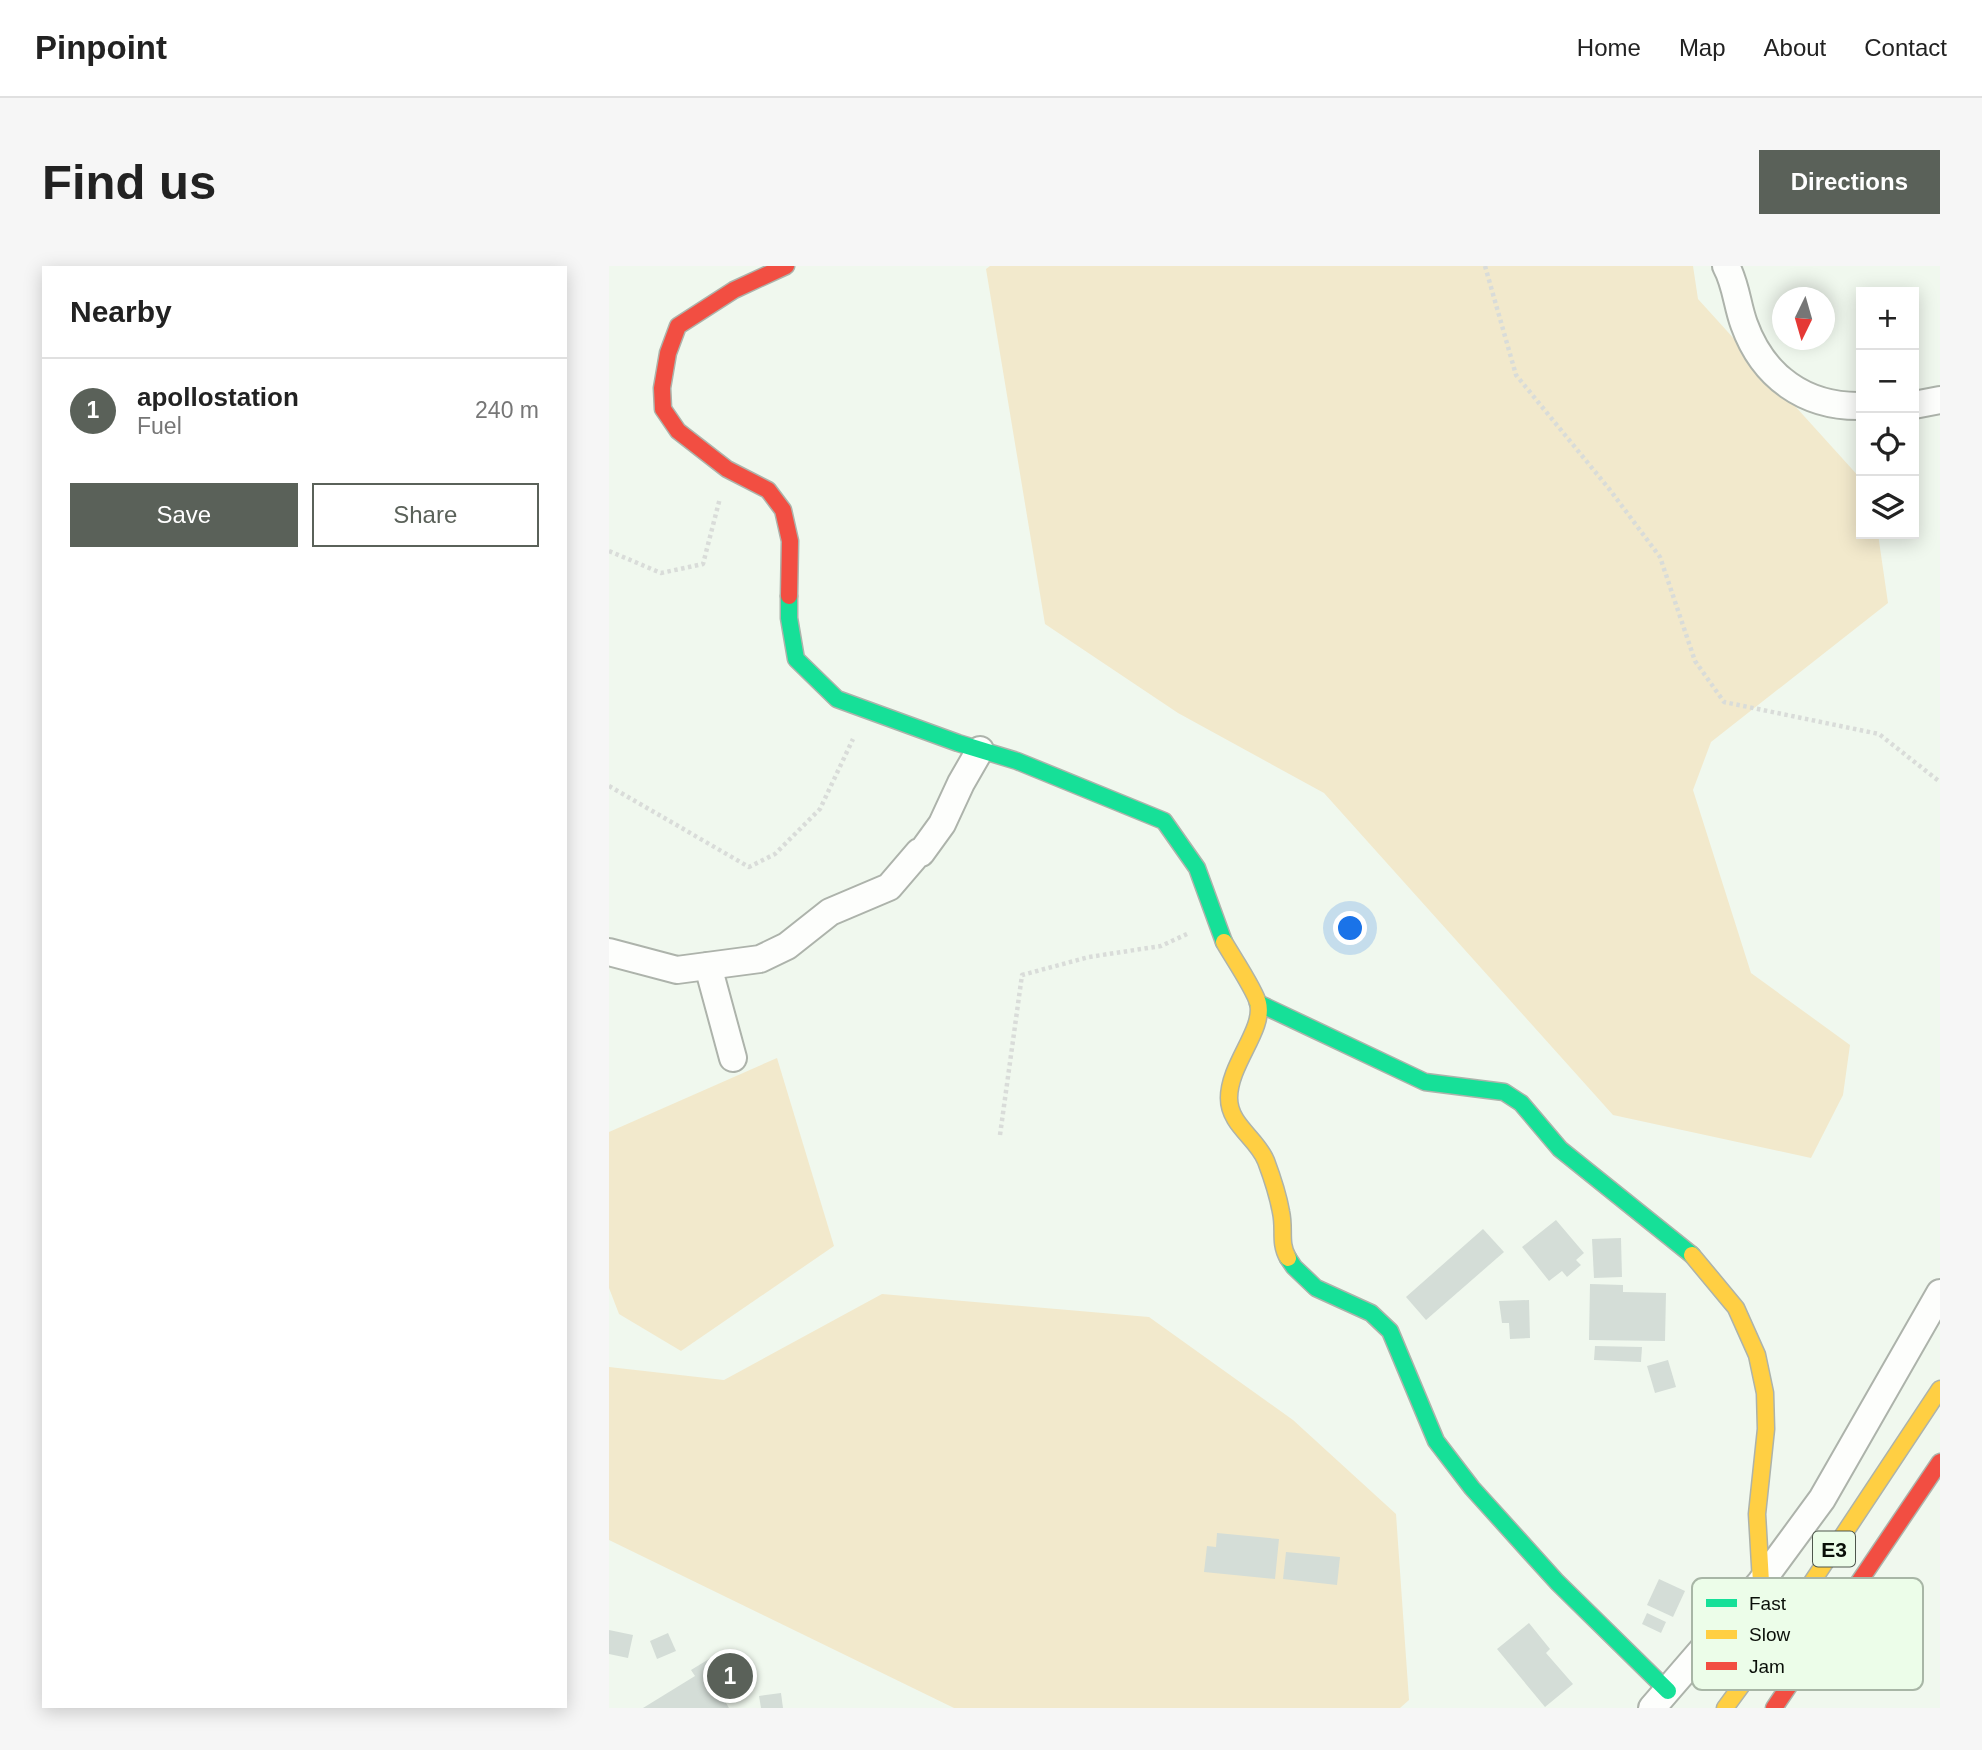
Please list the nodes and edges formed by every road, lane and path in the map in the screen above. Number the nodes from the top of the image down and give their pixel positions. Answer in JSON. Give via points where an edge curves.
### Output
{"nodes":[{"id":1,"x":786,"y":266,"type":"edge"},
{"id":2,"x":1485,"y":266,"type":"edge"},
{"id":3,"x":1726,"y":266,"type":"edge"},
{"id":4,"x":1940,"y":400,"type":"edge"},
{"id":5,"x":1919,"y":404,"type":"edge"},
{"id":6,"x":1856,"y":406,"type":"edge"},
{"id":7,"x":727,"y":469,"type":"junction"},
{"id":8,"x":609,"y":551,"type":"edge"},
{"id":9,"x":867,"y":710,"type":"junction"},
{"id":10,"x":980,"y":750,"type":"junction"},
{"id":11,"x":1940,"y":782,"type":"edge"},
{"id":12,"x":609,"y":786,"type":"edge"},
{"id":13,"x":1216,"y":920,"type":"junction"},
{"id":14,"x":609,"y":952,"type":"edge"},
{"id":15,"x":708,"y":966,"type":"junction"},
{"id":16,"x":1258,"y":1003,"type":"junction"},
{"id":17,"x":733,"y":1058,"type":"dead end"},
{"id":18,"x":1000,"y":1135,"type":"dead end"},
{"id":19,"x":1940,"y":1293,"type":"edge"},
{"id":20,"x":1940,"y":1389,"type":"edge"},
{"id":21,"x":1940,"y":1462,"type":"edge"},
{"id":22,"x":1761,"y":1578,"type":"edge"},
{"id":23,"x":1764,"y":1578,"type":"edge"},
{"id":24,"x":1814,"y":1578,"type":"edge"},
{"id":25,"x":1862,"y":1578,"type":"edge"},
{"id":26,"x":1692,"y":1663,"type":"edge"},
{"id":27,"x":1738,"y":1690,"type":"edge"},
{"id":28,"x":1786,"y":1690,"type":"edge"},
{"id":29,"x":1660,"y":1700,"type":"edge"},
{"id":30,"x":1725,"y":1708,"type":"edge"},
{"id":31,"x":1774,"y":1708,"type":"edge"}],
"edges":[{"from":1,"to":7,"type":"main road","via":[[692,315],[678,326],[668,353],[661,388],[663,409],[678,431]]},
{"from":2,"to":11,"type":"path","via":[[1516,375],[1660,557],[1695,661],[1724,702],[1879,734]]},
{"from":3,"to":6,"type":"street","via":[[1749,334],[1783,383],[1811,398]]},
{"from":4,"to":5,"type":"street"},
{"from":7,"to":8,"type":"path","via":[[703,564],[661,573]]},
{"from":7,"to":9,"type":"main road","via":[[768,489],[783,510],[790,541],[789,618],[796,659],[837,699]]},
{"from":9,"to":10,"type":"main road"},
{"from":9,"to":12,"type":"path","via":[[820,809],[775,854],[749,867]]},
{"from":10,"to":13,"type":"main road","via":[[1164,821],[1197,868]]},
{"from":10,"to":15,"type":"street","via":[[942,824],[889,887],[830,912],[786,946],[759,959]]},
{"from":13,"to":16,"type":"main road"},
{"from":13,"to":18,"type":"path","via":[[1161,946],[1089,957],[1022,975]]},
{"from":14,"to":15,"type":"street","via":[[677,971]]},
{"from":15,"to":17,"type":"street"},
{"from":16,"to":22,"type":"main road","via":[[1425,1082],[1504,1092],[1521,1103],[1560,1149],[1691,1254],[1736,1308],[1757,1355],[1766,1429],[1757,1514]]},
{"from":16,"to":29,"type":"main road","via":[[1258,1023],[1230,1084],[1230,1110],[1265,1158],[1282,1214],[1282,1248],[1316,1288],[1371,1313],[1390,1331],[1436,1441]]},
{"from":19,"to":23,"type":"street","via":[[1822,1499]]},
{"from":20,"to":24,"type":"main road","number":"E3"},
{"from":21,"to":25,"type":"main road","number":"E3"},
{"from":26,"to":29,"type":"street"},
{"from":27,"to":30,"type":"main road","number":"E3"},
{"from":28,"to":31,"type":"main road","number":"E3"}]}
